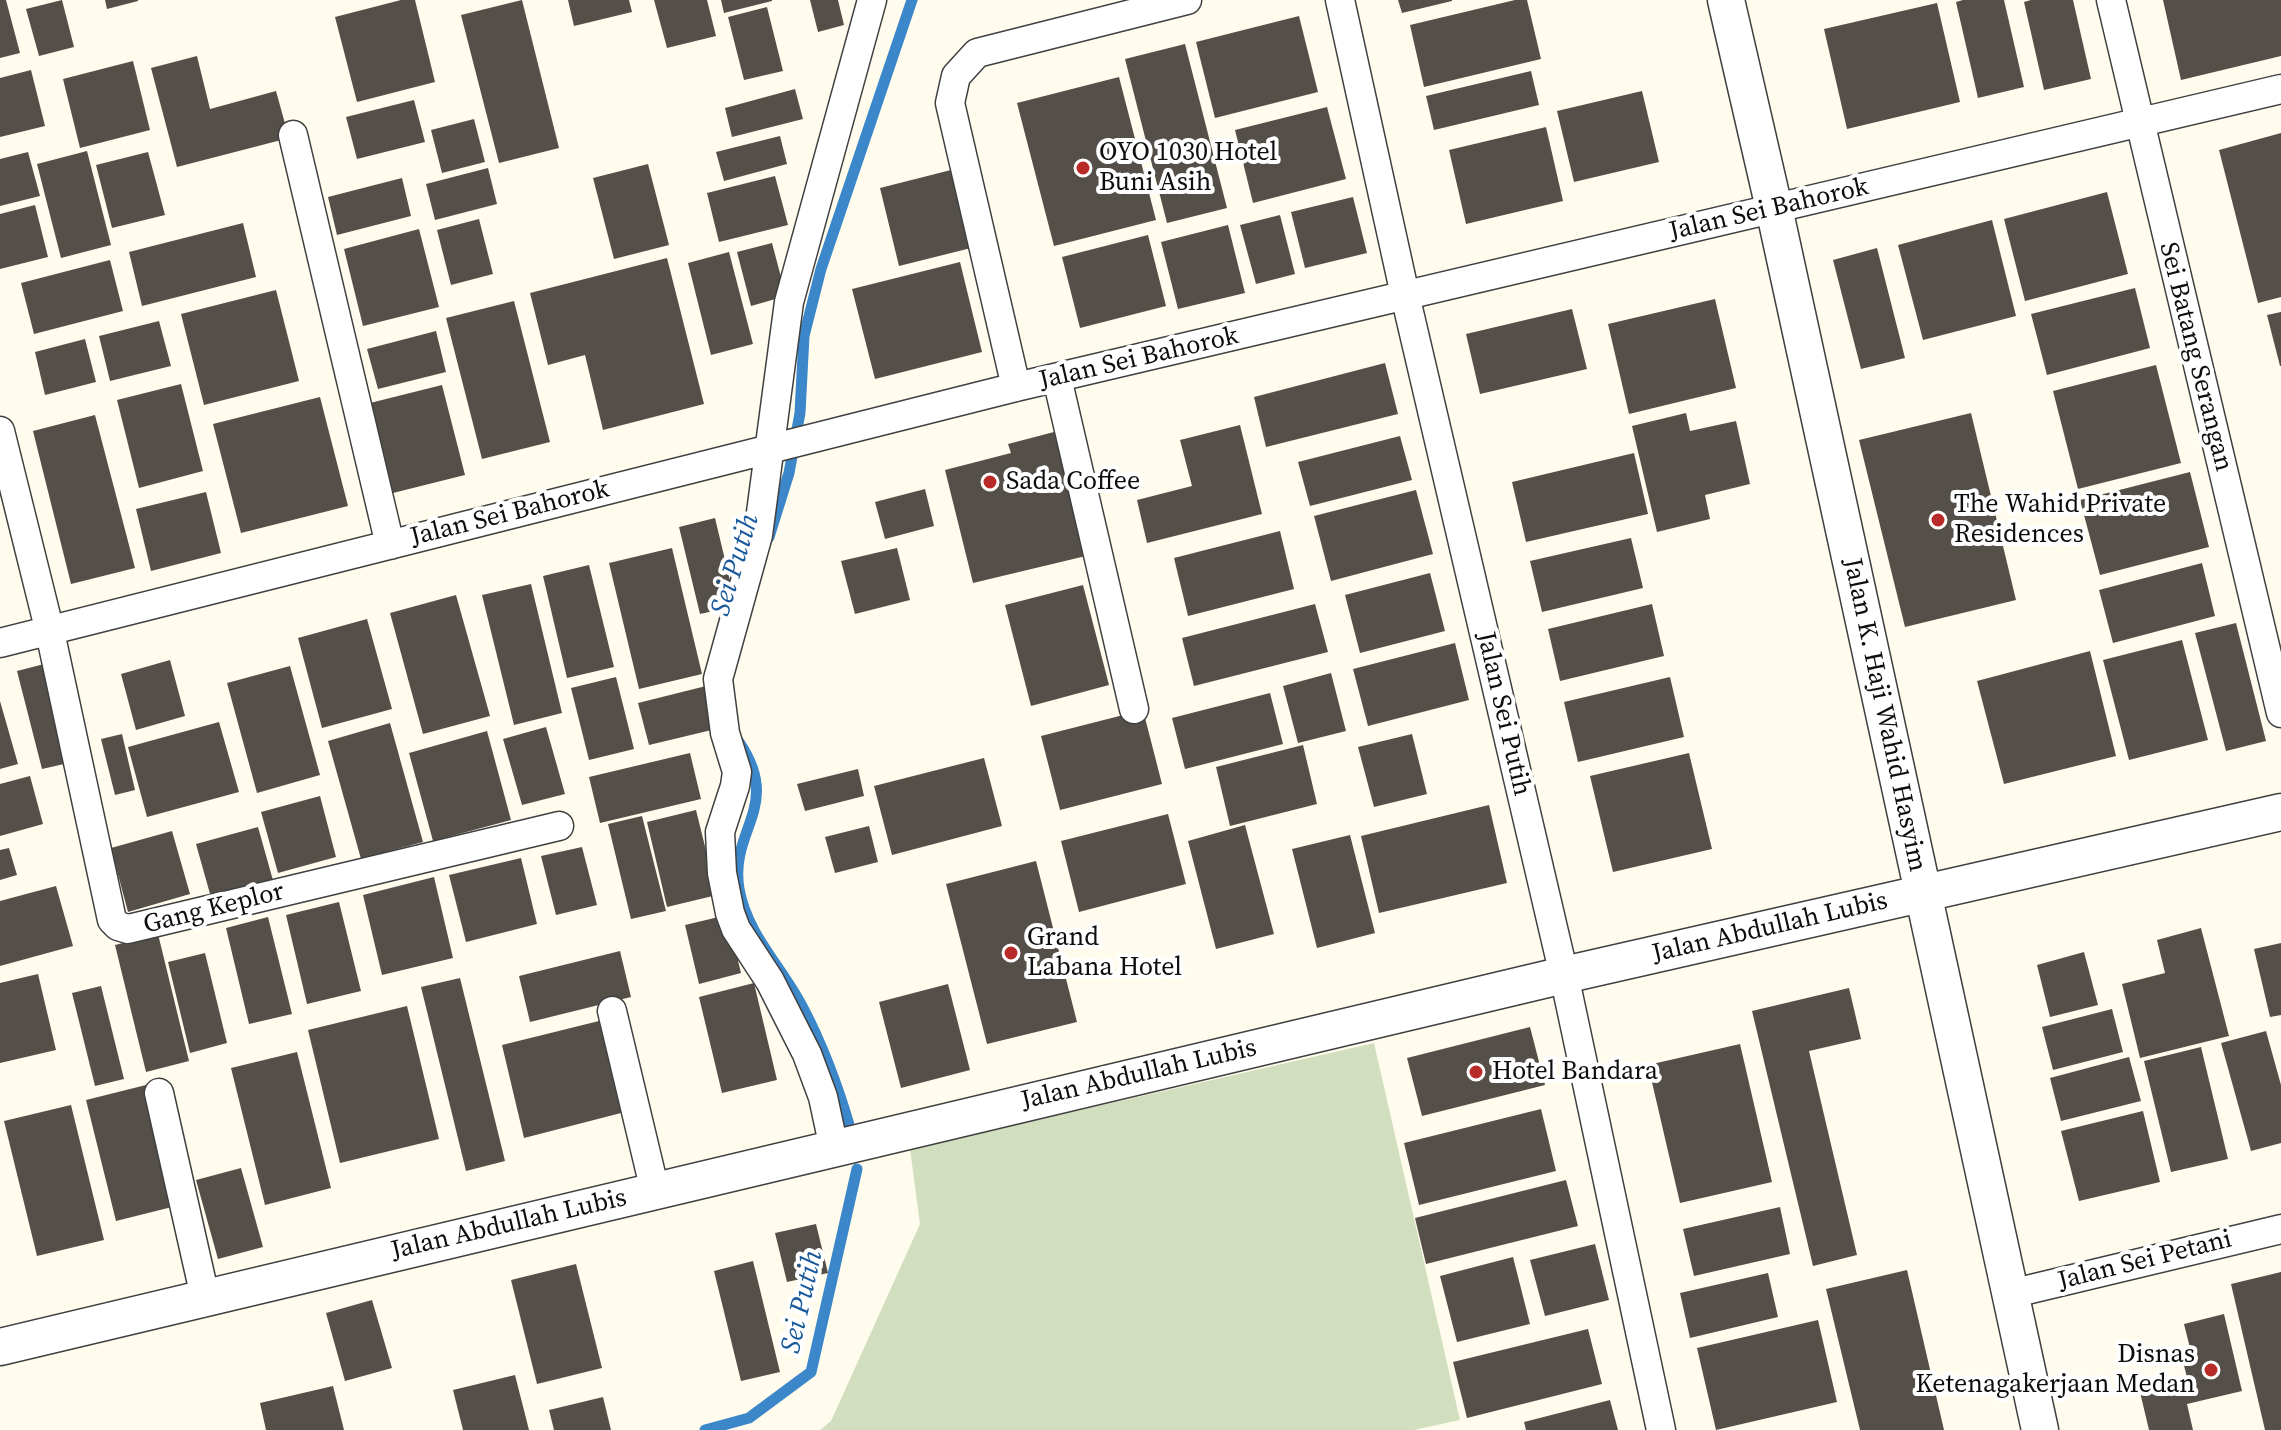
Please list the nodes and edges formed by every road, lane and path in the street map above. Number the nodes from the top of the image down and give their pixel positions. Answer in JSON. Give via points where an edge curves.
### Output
{"nodes":[{"id":1,"x":872,"y":0,"type":"edge"},
{"id":2,"x":1187,"y":0,"type":"edge"},
{"id":3,"x":1340,"y":0,"type":"edge"},
{"id":4,"x":1726,"y":0,"type":"edge"},
{"id":5,"x":2111,"y":0,"type":"edge"},
{"id":6,"x":2281,"y":89,"type":"edge"},
{"id":7,"x":2139,"y":124,"type":"junction"},
{"id":8,"x":293,"y":135,"type":"dead end"},
{"id":9,"x":1774,"y":208,"type":"junction"},
{"id":10,"x":1405,"y":295,"type":"junction"},
{"id":11,"x":1057,"y":378,"type":"junction"},
{"id":12,"x":1016,"y":387,"type":"junction"},
{"id":13,"x":0,"y":431,"type":"edge"},
{"id":14,"x":774,"y":447,"type":"junction"},
{"id":15,"x":390,"y":545,"type":"junction"},
{"id":16,"x":50,"y":632,"type":"junction"},
{"id":17,"x":0,"y":643,"type":"edge"},
{"id":18,"x":1134,"y":709,"type":"dead end"},
{"id":19,"x":2281,"y":713,"type":"edge"},
{"id":20,"x":2281,"y":812,"type":"edge"},
{"id":21,"x":559,"y":826,"type":"dead end"},
{"id":22,"x":1922,"y":893,"type":"junction"},
{"id":23,"x":1564,"y":975,"type":"junction"},
{"id":24,"x":612,"y":1011,"type":"dead end"},
{"id":25,"x":159,"y":1093,"type":"dead end"},
{"id":26,"x":834,"y":1148,"type":"junction"},
{"id":27,"x":655,"y":1191,"type":"junction"},
{"id":28,"x":2281,"y":1229,"type":"edge"},
{"id":29,"x":2010,"y":1294,"type":"junction"},
{"id":30,"x":205,"y":1297,"type":"junction"},
{"id":31,"x":0,"y":1347,"type":"edge"},
{"id":32,"x":1661,"y":1430,"type":"edge"},
{"id":33,"x":2040,"y":1430,"type":"edge"}],
"edges":[{"from":1,"to":14,"type":"street","via":[[789,302]]},
{"from":2,"to":12,"type":"street","via":[[977,53],[956,76],[950,103]]},
{"from":3,"to":10,"type":"street","name":"Jalan Sei Putih"},
{"from":4,"to":9,"type":"street","name":"Jalan K. Haji Wahid Hasyim"},
{"from":5,"to":7,"type":"street","name":"Sei Batang Serangan"},
{"from":6,"to":7,"type":"street","name":"Jalan Sei Bahorok"},
{"from":7,"to":9,"type":"street","name":"Jalan Sei Bahorok"},
{"from":7,"to":19,"type":"street","name":"Sei Batang Serangan"},
{"from":8,"to":15,"type":"street"},
{"from":9,"to":10,"type":"street","name":"Jalan Sei Bahorok"},
{"from":9,"to":22,"type":"street","name":"Jalan K. Haji Wahid Hasyim"},
{"from":10,"to":11,"type":"street","name":"Jalan Sei Bahorok"},
{"from":10,"to":23,"type":"street","name":"Jalan Sei Putih"},
{"from":11,"to":12,"type":"street","name":"Jalan Sei Bahorok"},
{"from":11,"to":18,"type":"street"},
{"from":12,"to":14,"type":"street","name":"Jalan Sei Bahorok"},
{"from":13,"to":16,"type":"street"},
{"from":14,"to":15,"type":"street","name":"Jalan Sei Bahorok"},
{"from":14,"to":26,"type":"street","via":[[758,535],[718,679],[737,772],[720,832],[720,853],[736,929],[807,1054]]},
{"from":15,"to":16,"type":"street","name":"Jalan Sei Bahorok"},
{"from":16,"to":17,"type":"street","name":"Jalan Sei Bahorok"},
{"from":16,"to":21,"type":"street","name":"Gang Keplor","via":[[112,920],[118,926],[128,929]]},
{"from":20,"to":22,"type":"street","name":"Jalan Abdullah Lubis"},
{"from":22,"to":23,"type":"street","name":"Jalan Abdullah Lubis"},
{"from":22,"to":29,"type":"street","name":"Jalan K. Haji Wahid Hasyim"},
{"from":23,"to":26,"type":"street","name":"Jalan Abdullah Lubis"},
{"from":23,"to":32,"type":"street","name":"Jalan Sei Putih"},
{"from":24,"to":27,"type":"street"},
{"from":25,"to":30,"type":"street"},
{"from":26,"to":27,"type":"street","name":"Jalan Abdullah Lubis"},
{"from":27,"to":30,"type":"street","name":"Jalan Abdullah Lubis"},
{"from":28,"to":29,"type":"street","name":"Jalan Sei Petani"},
{"from":29,"to":33,"type":"street","name":"Jalan K. Haji Wahid Hasyim"},
{"from":30,"to":31,"type":"street","name":"Jalan Abdullah Lubis"}]}
